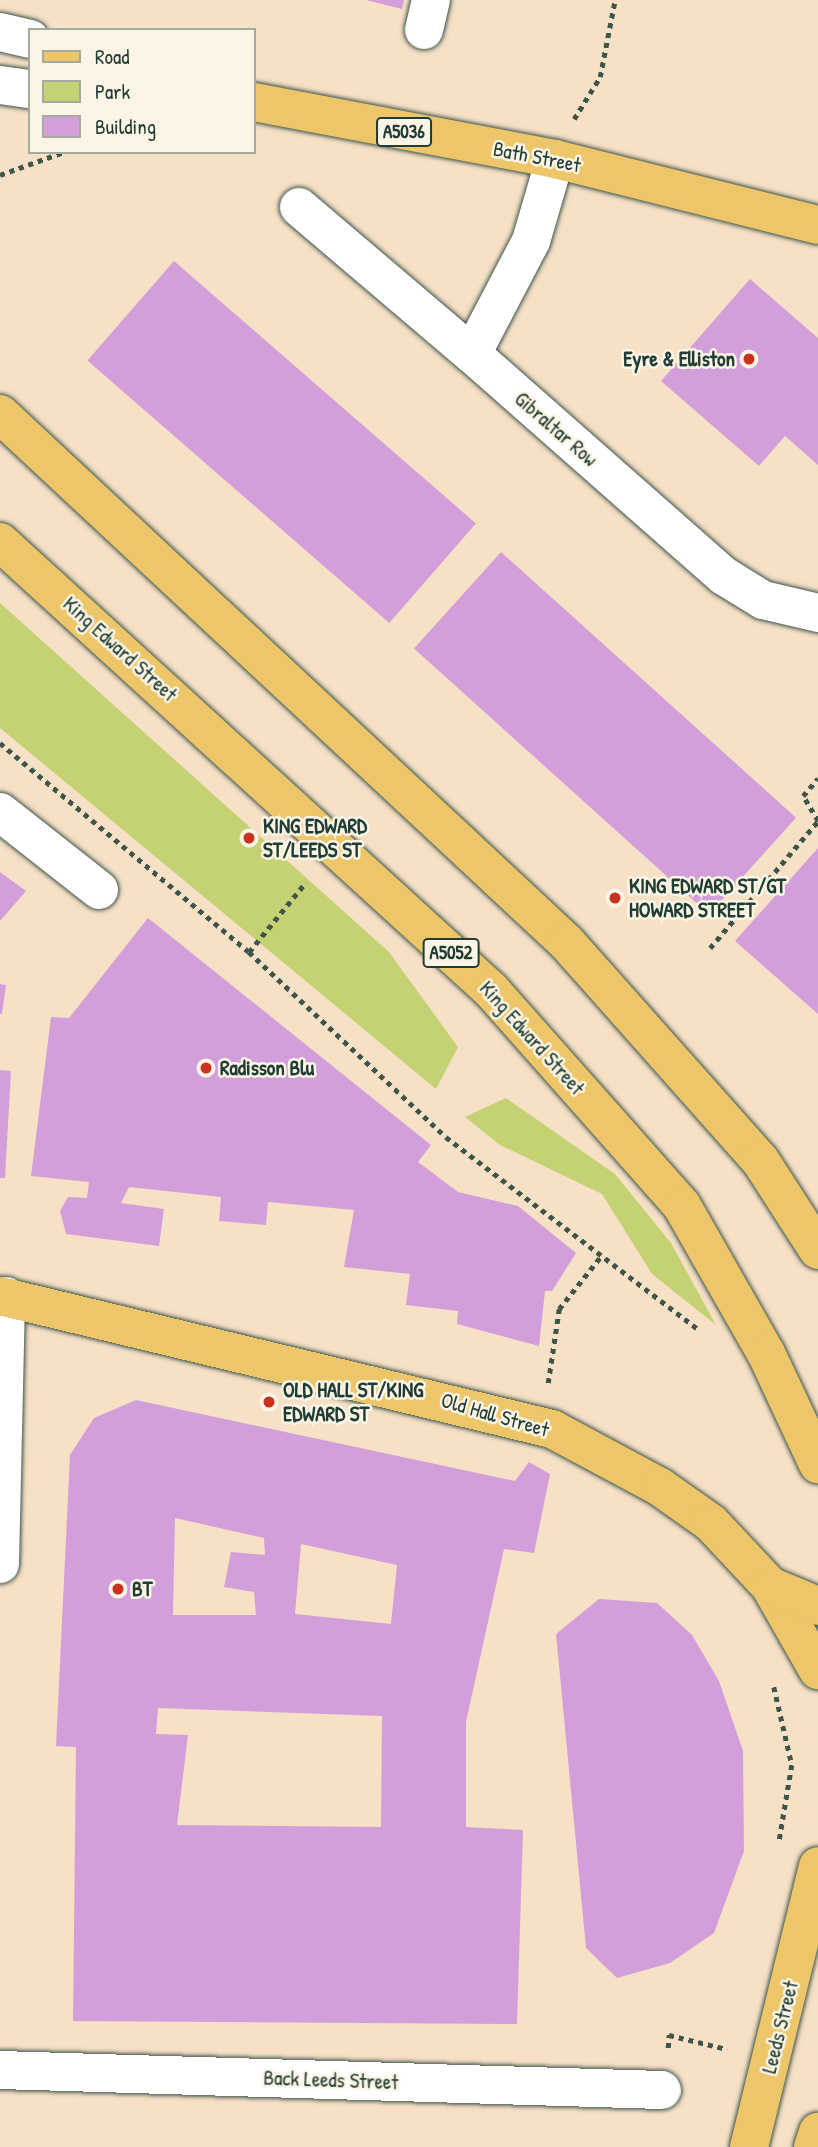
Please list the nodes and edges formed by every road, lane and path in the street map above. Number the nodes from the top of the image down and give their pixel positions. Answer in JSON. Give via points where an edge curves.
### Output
{"nodes":[{"id":1,"x":615,"y":0,"type":"edge"},
{"id":2,"x":0,"y":32,"type":"edge"},
{"id":3,"x":28,"y":39,"type":"edge"},
{"id":4,"x":0,"y":85,"type":"edge"},
{"id":5,"x":28,"y":89,"type":"edge"},
{"id":6,"x":256,"y":102,"type":"edge"},
{"id":7,"x":562,"y":142,"type":"junction"},
{"id":8,"x":58,"y":154,"type":"edge"},
{"id":9,"x":0,"y":175,"type":"edge"},
{"id":10,"x":299,"y":207,"type":"dead end"},
{"id":11,"x":818,"y":225,"type":"edge"},
{"id":12,"x":472,"y":354,"type":"junction"},
{"id":13,"x":0,"y":414,"type":"edge"},
{"id":14,"x":0,"y":542,"type":"edge"},
{"id":15,"x":818,"y":613,"type":"edge"},
{"id":16,"x":0,"y":743,"type":"edge"},
{"id":17,"x":818,"y":778,"type":"edge"},
{"id":18,"x":0,"y":812,"type":"edge"},
{"id":19,"x":818,"y":821,"type":"edge"},
{"id":20,"x":336,"y":846,"type":"junction"},
{"id":21,"x":99,"y":890,"type":"dead end"},
{"id":22,"x":710,"y":948,"type":"dead end"},
{"id":23,"x":249,"y":952,"type":"junction"},
{"id":24,"x":818,"y":1250,"type":"edge"},
{"id":25,"x":602,"y":1255,"type":"junction"},
{"id":26,"x":3,"y":1296,"type":"edge"},
{"id":27,"x":709,"y":1337,"type":"dead end"},
{"id":28,"x":548,"y":1384,"type":"dead end"},
{"id":29,"x":818,"y":1464,"type":"edge"},
{"id":30,"x":0,"y":1564,"type":"edge"},
{"id":31,"x":771,"y":1586,"type":"junction"},
{"id":32,"x":818,"y":1606,"type":"edge"},
{"id":33,"x":818,"y":1670,"type":"edge"},
{"id":34,"x":771,"y":1674,"type":"dead end"},
{"id":35,"x":776,"y":1856,"type":"dead end"},
{"id":36,"x":818,"y":1866,"type":"edge"},
{"id":37,"x":737,"y":2038,"type":"dead end"},
{"id":38,"x":731,"y":2063,"type":"dead end"},
{"id":39,"x":0,"y":2070,"type":"edge"},
{"id":40,"x":662,"y":2090,"type":"dead end"},
{"id":41,"x":818,"y":2132,"type":"edge"},
{"id":42,"x":749,"y":2147,"type":"edge"},
{"id":43,"x":813,"y":2147,"type":"edge"}],
"edges":[{"from":1,"to":7,"type":"path","via":[[600,77]]},
{"from":2,"to":3,"type":"street"},
{"from":4,"to":5,"type":"street"},
{"from":6,"to":7,"type":"main road","name":"Bath Street","number":"A5036"},
{"from":7,"to":11,"type":"main road","name":"Bath Street","number":"A5036"},
{"from":7,"to":12,"type":"street","via":[[531,241]]},
{"from":8,"to":9,"type":"path"},
{"from":10,"to":12,"type":"street","name":"Gibraltar Row"},
{"from":12,"to":15,"type":"street","name":"Gibraltar Row","via":[[724,576],[763,600]]},
{"from":13,"to":24,"type":"main road","via":[[567,943],[760,1160]]},
{"from":14,"to":20,"type":"main road","name":"King Edward Street","number":"A5052"},
{"from":16,"to":23,"type":"path"},
{"from":17,"to":19,"type":"path","via":[[803,796]]},
{"from":18,"to":21,"type":"street"},
{"from":19,"to":22,"type":"path"},
{"from":20,"to":23,"type":"path"},
{"from":20,"to":29,"type":"main road","name":"King Edward Street","number":"A5052","via":[[491,990],[682,1206],[766,1353]]},
{"from":23,"to":25,"type":"path","via":[[446,1137]]},
{"from":25,"to":27,"type":"path"},
{"from":25,"to":28,"type":"path","via":[[559,1309]]},
{"from":26,"to":30,"type":"street"},
{"from":26,"to":31,"type":"main road","name":"Old Hall Street","via":[[552,1430],[660,1487],[711,1523]]},
{"from":31,"to":32,"type":"main road"},
{"from":31,"to":33,"type":"main road","name":"Old Hall Street"},
{"from":34,"to":35,"type":"path","via":[[792,1765]]},
{"from":36,"to":42,"type":"main road","name":"Leeds Street"},
{"from":37,"to":38,"type":"path"},
{"from":39,"to":40,"type":"street","name":"Back Leeds Street"},
{"from":41,"to":43,"type":"main road"}]}
